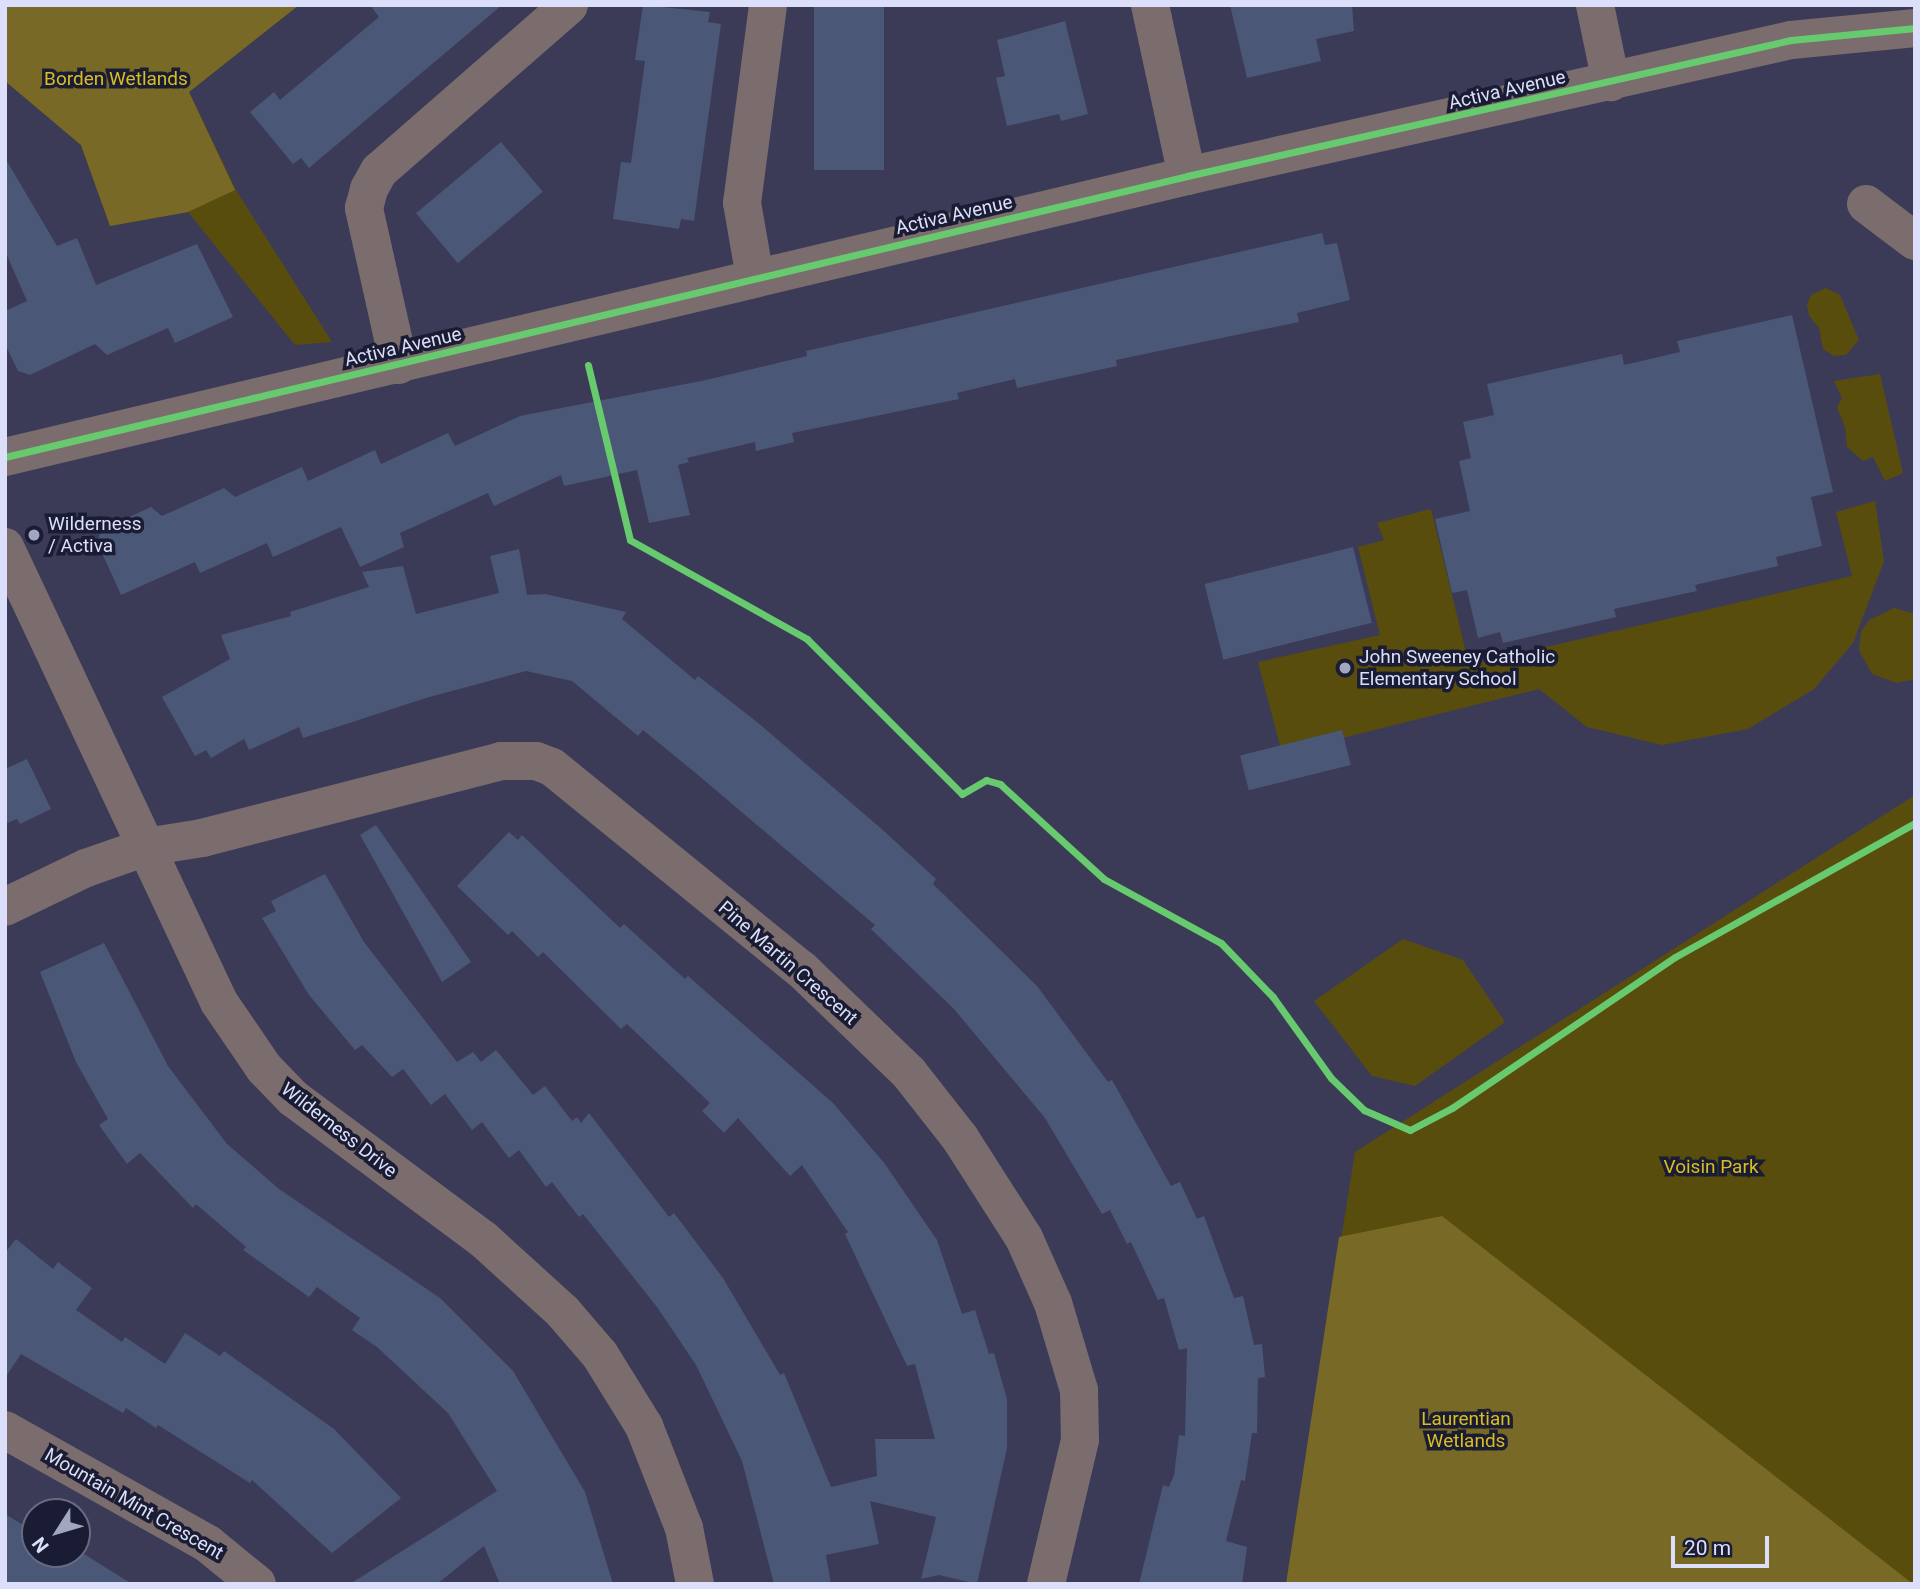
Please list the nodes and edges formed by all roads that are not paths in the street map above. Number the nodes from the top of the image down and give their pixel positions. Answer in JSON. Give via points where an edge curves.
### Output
{"nodes":[{"id":1,"x":569,"y":5,"type":"edge"},
{"id":2,"x":768,"y":5,"type":"edge"},
{"id":3,"x":1150,"y":5,"type":"edge"},
{"id":4,"x":1594,"y":5,"type":"edge"},
{"id":5,"x":1915,"y":28,"type":"edge"},
{"id":6,"x":1611,"y":82,"type":"junction"},
{"id":7,"x":1187,"y":176,"type":"junction"},
{"id":8,"x":1866,"y":204,"type":"dead end"},
{"id":9,"x":1915,"y":241,"type":"edge"},
{"id":10,"x":755,"y":278,"type":"junction"},
{"id":11,"x":399,"y":365,"type":"junction"},
{"id":12,"x":5,"y":457,"type":"edge"},
{"id":13,"x":5,"y":547,"type":"edge"},
{"id":14,"x":146,"y":847,"type":"junction"},
{"id":15,"x":5,"y":907,"type":"edge"},
{"id":16,"x":5,"y":1430,"type":"edge"},
{"id":17,"x":257,"y":1584,"type":"edge"},
{"id":18,"x":695,"y":1584,"type":"edge"},
{"id":19,"x":1046,"y":1584,"type":"edge"}],
"edges":[{"from":1,"to":11,"type":"street","via":[[379,171],[369,190],[364,208]]},
{"from":2,"to":10,"type":"street","via":[[742,203]]},
{"from":3,"to":7,"type":"street"},
{"from":4,"to":6,"type":"street"},
{"from":5,"to":6,"type":"street","name":"Activa Avenue","via":[[1791,40]]},
{"from":6,"to":7,"type":"street","name":"Activa Avenue"},
{"from":7,"to":10,"type":"street","name":"Activa Avenue"},
{"from":8,"to":9,"type":"street"},
{"from":10,"to":11,"type":"street","name":"Activa Avenue"},
{"from":11,"to":12,"type":"street","name":"Activa Avenue"},
{"from":13,"to":14,"type":"street","name":"Wilderness Drive"},
{"from":14,"to":15,"type":"street","via":[[86,868]]},
{"from":14,"to":18,"type":"street","name":"Wilderness Drive","via":[[219,1002],[264,1068],[333,1130],[484,1240],[563,1312],[600,1355],[644,1426],[684,1528]]},
{"from":14,"to":19,"type":"street","name":"Pine Martin Crescent","via":[[202,838],[501,761],[536,761],[552,767],[790,961],[909,1073],[960,1138],[1024,1238],[1053,1303],[1079,1390],[1080,1440]]},
{"from":16,"to":17,"type":"street","name":"Mountain Mint Crescent","via":[[208,1544]]}]}
